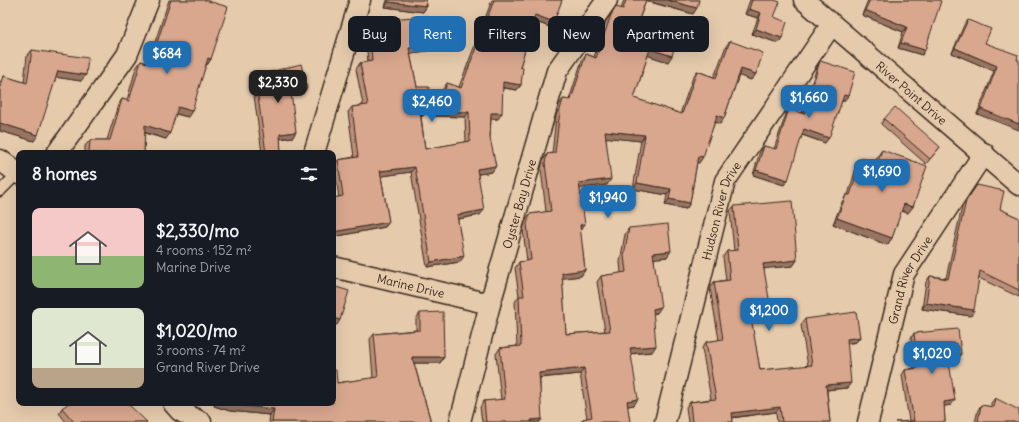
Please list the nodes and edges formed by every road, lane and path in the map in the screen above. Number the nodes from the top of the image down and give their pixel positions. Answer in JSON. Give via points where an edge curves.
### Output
{"nodes":[{"id":1,"x":149,"y":0,"type":"edge"},
{"id":2,"x":360,"y":0,"type":"edge"},
{"id":3,"x":607,"y":0,"type":"edge"},
{"id":4,"x":804,"y":0,"type":"edge"},
{"id":5,"x":832,"y":24,"type":"junction"},
{"id":6,"x":59,"y":150,"type":"edge"},
{"id":7,"x":315,"y":150,"type":"edge"},
{"id":8,"x":984,"y":153,"type":"junction"},
{"id":9,"x":0,"y":160,"type":"edge"},
{"id":10,"x":16,"y":172,"type":"edge"},
{"id":11,"x":16,"y":175,"type":"edge"},
{"id":12,"x":1019,"y":185,"type":"edge"},
{"id":13,"x":0,"y":191,"type":"edge"},
{"id":14,"x":336,"y":268,"type":"edge"},
{"id":15,"x":490,"y":304,"type":"junction"},
{"id":16,"x":176,"y":406,"type":"edge"},
{"id":17,"x":201,"y":422,"type":"edge"},
{"id":18,"x":460,"y":422,"type":"edge"},
{"id":19,"x":665,"y":422,"type":"edge"},
{"id":20,"x":868,"y":422,"type":"edge"}],
"edges":[{"from":1,"to":6,"type":"street","via":[[127,55]]},
{"from":2,"to":7,"type":"street"},
{"from":3,"to":15,"type":"street","name":"Oyster Bay Drive","via":[[557,71]]},
{"from":4,"to":5,"type":"street","name":"River Point Drive"},
{"from":5,"to":8,"type":"street","name":"River Point Drive"},
{"from":5,"to":19,"type":"street","name":"Hudson River Drive","via":[[725,181]]},
{"from":8,"to":12,"type":"street","name":"River Point Drive"},
{"from":8,"to":20,"type":"street","name":"Grand River Drive","via":[[904,274]]},
{"from":9,"to":10,"type":"street"},
{"from":11,"to":13,"type":"lane"},
{"from":14,"to":15,"type":"street","name":"Marine Drive"},
{"from":15,"to":18,"type":"street","name":"Oyster Bay Drive"},
{"from":16,"to":17,"type":"street"}]}
